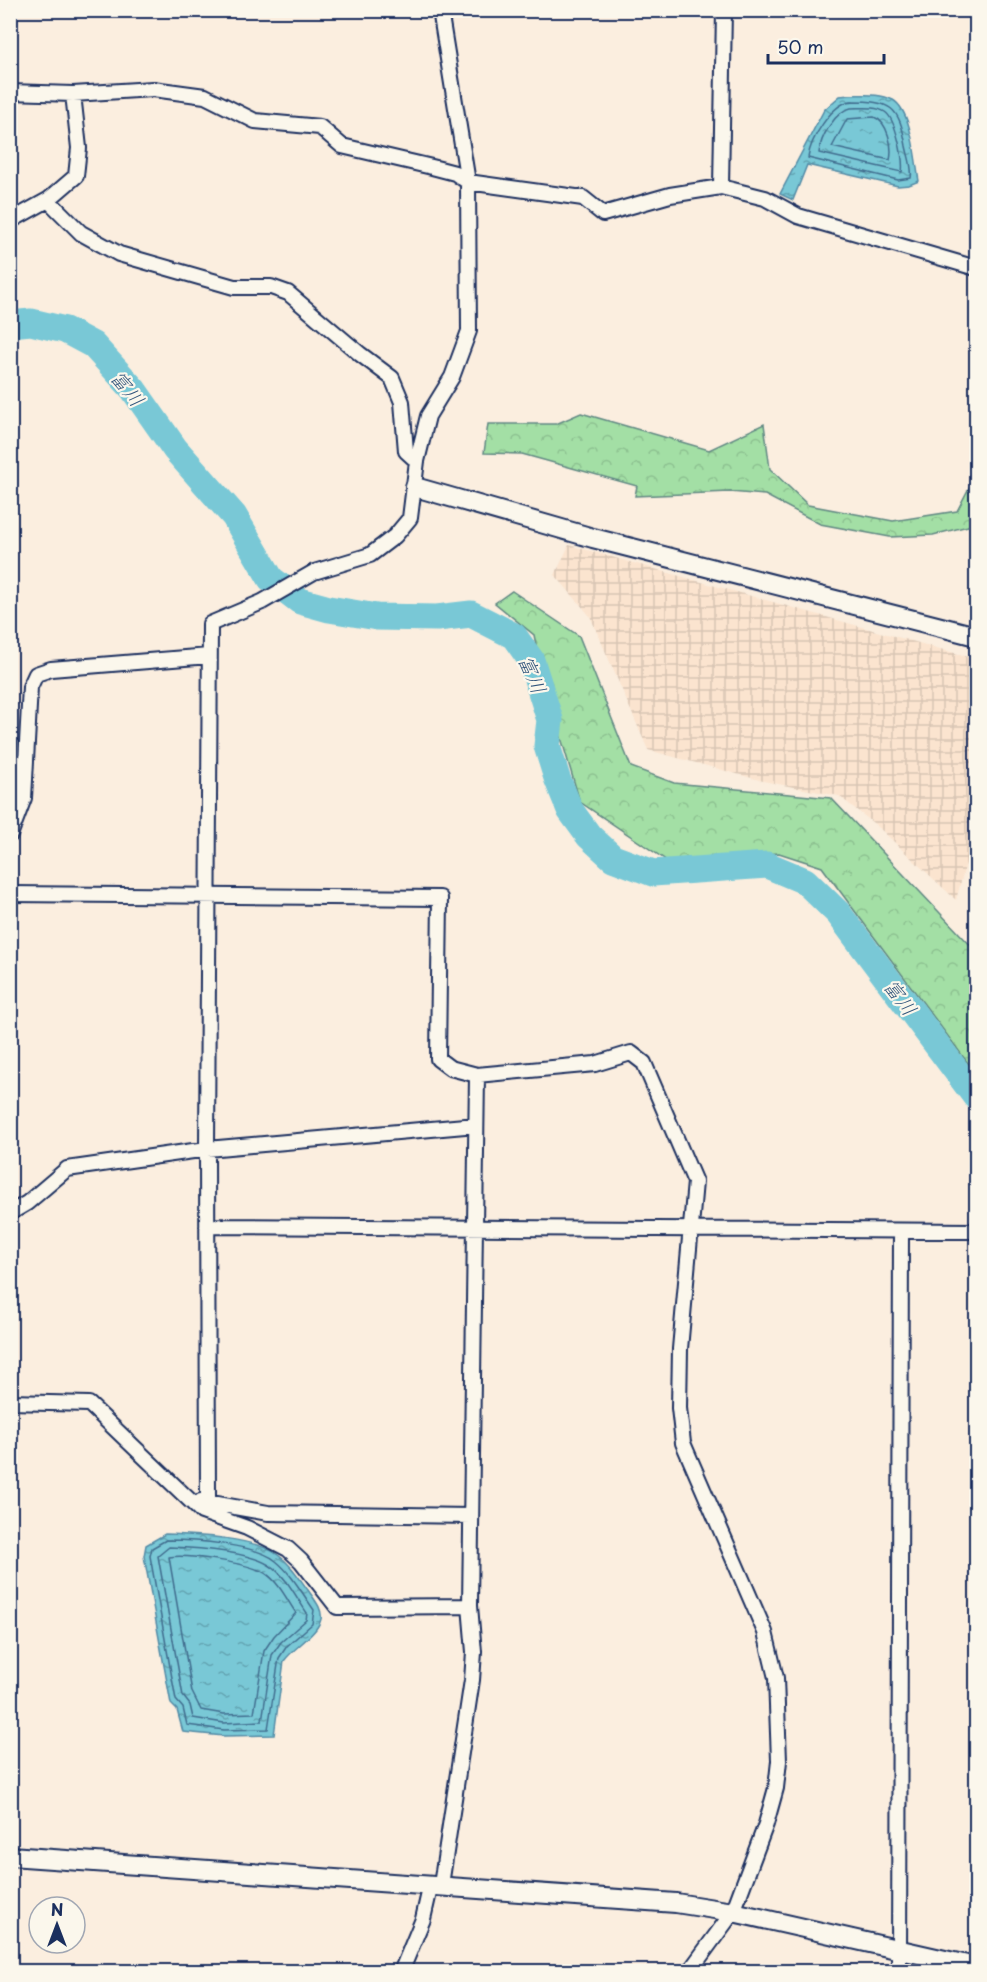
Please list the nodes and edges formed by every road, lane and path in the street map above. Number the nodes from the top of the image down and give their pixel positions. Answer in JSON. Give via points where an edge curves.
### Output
{"nodes":[{"id":1,"x":440,"y":10,"type":"edge"},
{"id":2,"x":724,"y":10,"type":"edge"},
{"id":3,"x":10,"y":92,"type":"edge"},
{"id":4,"x":73,"y":94,"type":"junction"},
{"id":5,"x":468,"y":182,"type":"junction"},
{"id":6,"x":721,"y":187,"type":"junction"},
{"id":7,"x":48,"y":200,"type":"junction"},
{"id":8,"x":10,"y":221,"type":"edge"},
{"id":9,"x":976,"y":268,"type":"edge"},
{"id":10,"x":417,"y":461,"type":"junction"},
{"id":11,"x":415,"y":487,"type":"junction"},
{"id":12,"x":976,"y":636,"type":"edge"},
{"id":13,"x":209,"y":657,"type":"junction"},
{"id":14,"x":10,"y":835,"type":"edge"},
{"id":15,"x":10,"y":894,"type":"edge"},
{"id":16,"x":210,"y":896,"type":"junction"},
{"id":17,"x":477,"y":1075,"type":"junction"},
{"id":18,"x":476,"y":1125,"type":"junction"},
{"id":19,"x":207,"y":1149,"type":"junction"},
{"id":20,"x":10,"y":1213,"type":"edge"},
{"id":21,"x":207,"y":1226,"type":"junction"},
{"id":22,"x":475,"y":1228,"type":"junction"},
{"id":23,"x":689,"y":1231,"type":"junction"},
{"id":24,"x":901,"y":1231,"type":"junction"},
{"id":25,"x":976,"y":1232,"type":"edge"},
{"id":26,"x":10,"y":1402,"type":"edge"},
{"id":27,"x":208,"y":1501,"type":"junction"},
{"id":28,"x":193,"y":1502,"type":"junction"},
{"id":29,"x":471,"y":1516,"type":"junction"},
{"id":30,"x":470,"y":1606,"type":"junction"},
{"id":31,"x":10,"y":1856,"type":"edge"},
{"id":32,"x":436,"y":1884,"type":"junction"},
{"id":33,"x":733,"y":1912,"type":"junction"},
{"id":34,"x":899,"y":1952,"type":"junction"},
{"id":35,"x":976,"y":1967,"type":"edge"},
{"id":36,"x":401,"y":1971,"type":"edge"},
{"id":37,"x":689,"y":1971,"type":"edge"},
{"id":38,"x":899,"y":1971,"type":"edge"}],
"edges":[{"from":1,"to":5,"type":"street"},
{"from":2,"to":6,"type":"street"},
{"from":3,"to":4,"type":"street"},
{"from":4,"to":5,"type":"street","via":[[153,89],[205,96],[255,121],[320,127],[342,146],[432,166]]},
{"from":4,"to":7,"type":"street","via":[[79,148],[76,176]]},
{"from":5,"to":6,"type":"street","via":[[584,198],[603,214],[669,195]]},
{"from":5,"to":10,"type":"street","via":[[469,331],[452,377],[428,416]]},
{"from":6,"to":9,"type":"street","via":[[765,198],[798,216]]},
{"from":7,"to":8,"type":"street"},
{"from":7,"to":10,"type":"street","via":[[81,233],[119,254],[234,287],[271,287],[288,293],[392,378],[402,402],[406,451]]},
{"from":10,"to":11,"type":"street"},
{"from":11,"to":12,"type":"street","via":[[593,538]]},
{"from":11,"to":13,"type":"street","via":[[410,518],[395,536],[370,555],[314,572],[262,602],[210,624]]},
{"from":13,"to":14,"type":"street","via":[[51,669],[36,674],[30,687],[24,798]]},
{"from":13,"to":16,"type":"street"},
{"from":15,"to":16,"type":"street"},
{"from":16,"to":17,"type":"street","via":[[440,898],[438,1059],[450,1068]]},
{"from":16,"to":19,"type":"street"},
{"from":17,"to":18,"type":"street"},
{"from":17,"to":23,"type":"street","via":[[595,1064],[631,1053],[644,1063],[695,1182]]},
{"from":18,"to":19,"type":"street"},
{"from":18,"to":22,"type":"street"},
{"from":19,"to":20,"type":"street","via":[[67,1169]]},
{"from":19,"to":21,"type":"street"},
{"from":21,"to":22,"type":"street"},
{"from":21,"to":27,"type":"street"},
{"from":22,"to":23,"type":"street"},
{"from":22,"to":29,"type":"street"},
{"from":23,"to":24,"type":"street"},
{"from":23,"to":33,"type":"street","via":[[680,1349],[683,1443],[765,1632],[776,1678],[776,1788]]},
{"from":24,"to":25,"type":"street"},
{"from":24,"to":34,"type":"street"},
{"from":26,"to":28,"type":"street","via":[[89,1404]]},
{"from":27,"to":28,"type":"street"},
{"from":27,"to":29,"type":"street","via":[[268,1513]]},
{"from":28,"to":30,"type":"street","via":[[202,1512],[255,1531],[288,1549],[337,1607]]},
{"from":29,"to":30,"type":"street"},
{"from":30,"to":32,"type":"street","via":[[474,1652],[471,1691]]},
{"from":31,"to":32,"type":"street"},
{"from":32,"to":33,"type":"street","via":[[618,1898]]},
{"from":32,"to":36,"type":"street"},
{"from":33,"to":34,"type":"street"},
{"from":33,"to":37,"type":"street"},
{"from":34,"to":35,"type":"street"},
{"from":34,"to":38,"type":"street"}]}
